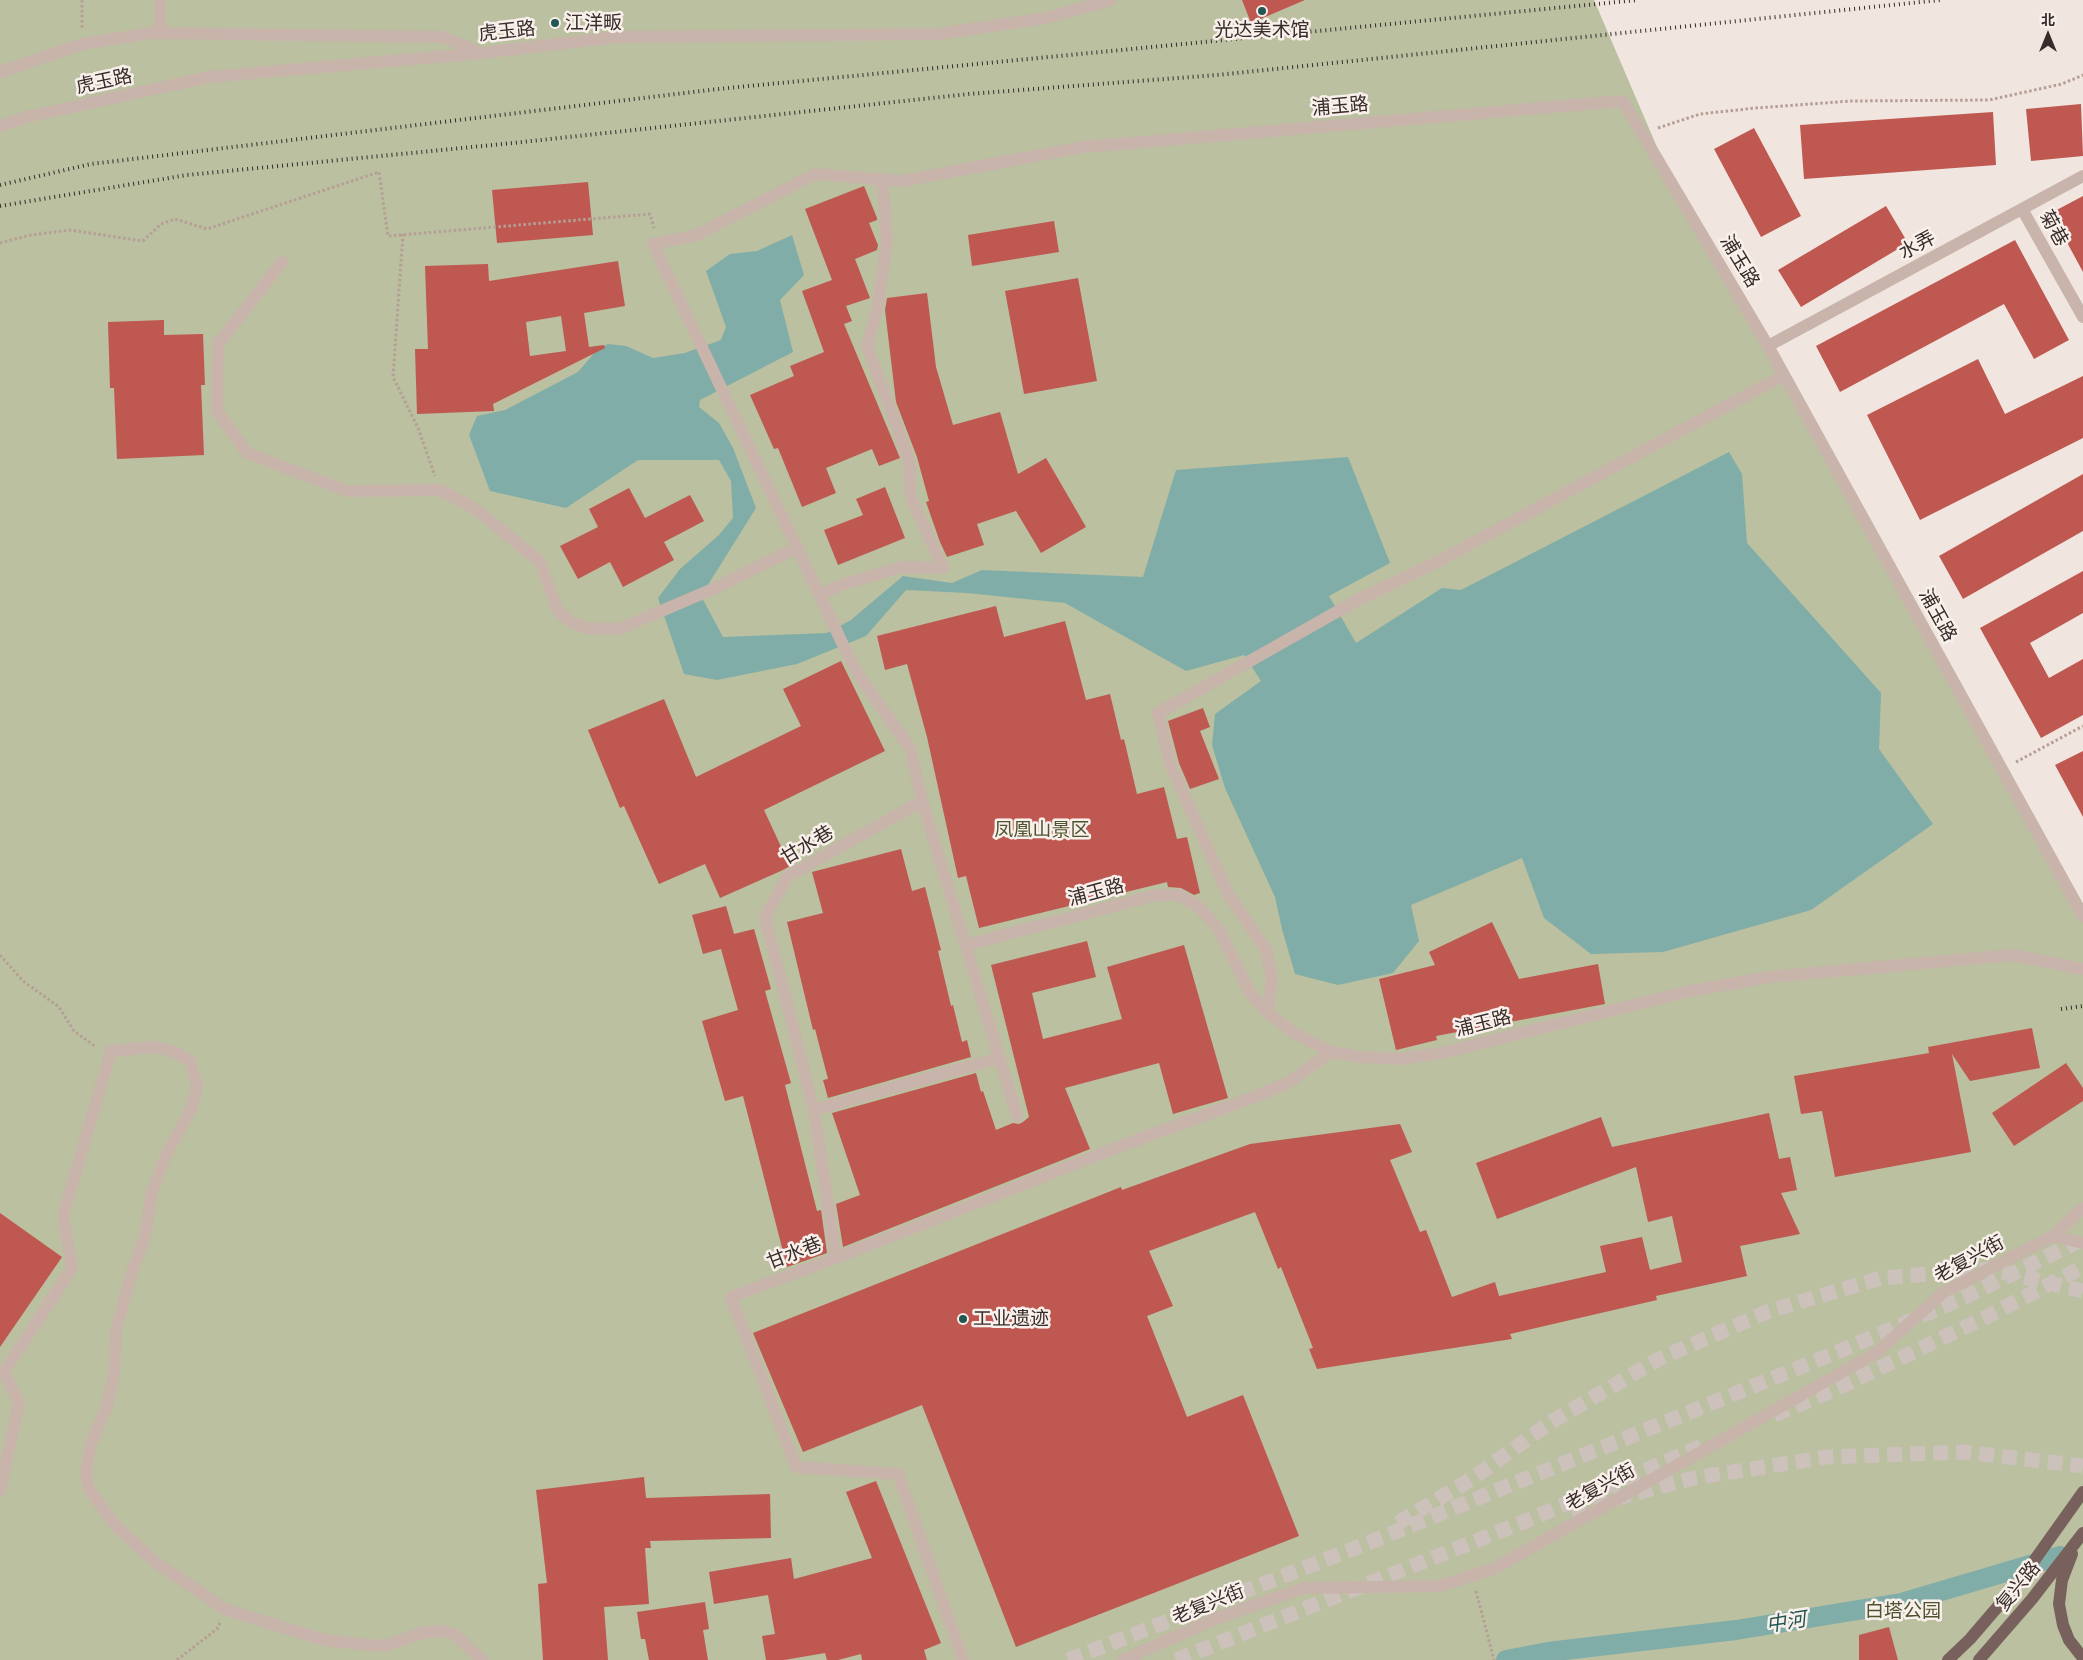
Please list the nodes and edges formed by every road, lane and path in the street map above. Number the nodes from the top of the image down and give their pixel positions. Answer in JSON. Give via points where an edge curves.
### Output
{"nodes":[{"id":1,"x":82,"y":0,"type":"edge"},
{"id":2,"x":160,"y":0,"type":"edge"},
{"id":3,"x":1111,"y":0,"type":"edge"},
{"id":4,"x":160,"y":33,"type":"junction"},
{"id":5,"x":82,"y":44,"type":"junction"},
{"id":6,"x":481,"y":53,"type":"junction"},
{"id":7,"x":0,"y":72,"type":"edge"},
{"id":8,"x":2083,"y":75,"type":"edge"},
{"id":9,"x":0,"y":126,"type":"edge"},
{"id":10,"x":1642,"y":133,"type":"junction"},
{"id":11,"x":2083,"y":176,"type":"edge"},
{"id":12,"x":882,"y":179,"type":"junction"},
{"id":13,"x":2022,"y":209,"type":"junction"},
{"id":14,"x":403,"y":234,"type":"junction"},
{"id":15,"x":0,"y":242,"type":"edge"},
{"id":16,"x":658,"y":243,"type":"junction"},
{"id":17,"x":282,"y":262,"type":"dead end"},
{"id":18,"x":2083,"y":318,"type":"edge"},
{"id":19,"x":1768,"y":346,"type":"junction"},
{"id":20,"x":1784,"y":375,"type":"junction"},
{"id":21,"x":440,"y":490,"type":"junction"},
{"id":22,"x":798,"y":547,"type":"junction"},
{"id":23,"x":821,"y":595,"type":"junction"},
{"id":24,"x":2083,"y":726,"type":"edge"},
{"id":25,"x":2002,"y":770,"type":"junction"},
{"id":26,"x":922,"y":801,"type":"junction"},
{"id":27,"x":2083,"y":916,"type":"edge"},
{"id":28,"x":966,"y":946,"type":"junction"},
{"id":29,"x":0,"y":955,"type":"edge"},
{"id":30,"x":2083,"y":969,"type":"edge"},
{"id":31,"x":1267,"y":1012,"type":"junction"},
{"id":32,"x":111,"y":1051,"type":"junction"},
{"id":33,"x":1331,"y":1052,"type":"junction"},
{"id":34,"x":999,"y":1058,"type":"junction"},
{"id":35,"x":814,"y":1110,"type":"junction"},
{"id":36,"x":1017,"y":1116,"type":"dead end"},
{"id":37,"x":2083,"y":1208,"type":"edge"},
{"id":38,"x":2053,"y":1236,"type":"junction"},
{"id":39,"x":2083,"y":1243,"type":"edge"},
{"id":40,"x":836,"y":1258,"type":"junction"},
{"id":41,"x":0,"y":1491,"type":"edge"},
{"id":42,"x":2083,"y":1492,"type":"edge"},
{"id":43,"x":2080,"y":1537,"type":"edge"},
{"id":44,"x":1476,"y":1590,"type":"dead end"},
{"id":45,"x":226,"y":1610,"type":"junction"},
{"id":46,"x":2083,"y":1658,"type":"edge"},
{"id":47,"x":177,"y":1660,"type":"edge"},
{"id":48,"x":482,"y":1660,"type":"edge"},
{"id":49,"x":963,"y":1660,"type":"edge"},
{"id":50,"x":1123,"y":1660,"type":"edge"},
{"id":51,"x":1494,"y":1660,"type":"edge"},
{"id":52,"x":1948,"y":1660,"type":"edge"},
{"id":53,"x":1980,"y":1660,"type":"edge"}],
"edges":[{"from":1,"to":5,"type":"path"},
{"from":2,"to":4,"type":"street"},
{"from":3,"to":6,"type":"street","name":"虎玉路","via":[[1046,18],[938,34],[617,37]]},
{"from":4,"to":5,"type":"street"},
{"from":4,"to":6,"type":"street","via":[[443,37]]},
{"from":5,"to":7,"type":"street"},
{"from":6,"to":9,"type":"street","name":"虎玉路","via":[[209,77],[27,117]]},
{"from":8,"to":10,"type":"path","via":[[2062,84],[1988,100],[1851,101],[1756,108],[1700,114]]},
{"from":10,"to":12,"type":"street","name":"浦玉路","via":[[1623,101],[1083,147],[902,181]]},
{"from":10,"to":19,"type":"street","name":"浦玉路"},
{"from":11,"to":13,"type":"street","name":"水弄"},
{"from":12,"to":16,"type":"street","via":[[815,174],[697,235]]},
{"from":12,"to":23,"type":"street","via":[[887,239],[878,306],[867,346],[909,460],[911,498],[943,568],[902,567],[840,585]]},
{"from":13,"to":18,"type":"street","name":"菊巷"},
{"from":13,"to":19,"type":"street","name":"水弄"},
{"from":14,"to":15,"type":"path","via":[[388,236],[379,172],[207,229],[175,219],[161,224],[143,241],[70,230]]},
{"from":14,"to":16,"type":"path","via":[[650,214]]},
{"from":14,"to":21,"type":"path","via":[[393,377],[418,428]]},
{"from":16,"to":22,"type":"street","via":[[653,244]]},
{"from":17,"to":21,"type":"street","via":[[218,344],[217,411],[247,453],[347,491]]},
{"from":19,"to":20,"type":"street","name":"浦玉路"},
{"from":20,"to":25,"type":"street","name":"浦玉路"},
{"from":20,"to":31,"type":"street","via":[[1439,561],[1356,601],[1158,713],[1172,766],[1228,894],[1266,950],[1272,981]]},
{"from":21,"to":22,"type":"street","via":[[477,510],[540,562],[558,611],[571,622],[586,628],[619,629],[713,590]]},
{"from":22,"to":23,"type":"street"},
{"from":23,"to":26,"type":"street","via":[[860,677],[910,748]]},
{"from":24,"to":25,"type":"path"},
{"from":25,"to":27,"type":"street","name":"浦玉路"},
{"from":26,"to":28,"type":"street"},
{"from":26,"to":35,"type":"street","name":"甘水巷","via":[[788,876],[765,917]]},
{"from":28,"to":31,"type":"street","name":"浦玉路","via":[[1156,895],[1178,895],[1198,906],[1218,928],[1250,993]]},
{"from":28,"to":34,"type":"street"},
{"from":29,"to":32,"type":"path","via":[[23,981],[59,1008],[74,1031],[96,1047]]},
{"from":30,"to":33,"type":"street","name":"浦玉路","via":[[2013,955],[1779,976],[1685,992],[1442,1053],[1398,1059]]},
{"from":31,"to":33,"type":"street","name":"浦玉路","via":[[1294,1033]]},
{"from":32,"to":41,"type":"street","via":[[63,1216],[72,1268],[4,1372],[19,1402]]},
{"from":32,"to":45,"type":"street","via":[[154,1047],[173,1051],[190,1061],[197,1086],[192,1107],[166,1155],[152,1192],[145,1236],[116,1330],[114,1374],[107,1406],[90,1446],[86,1472],[89,1489],[115,1525],[154,1561]]},
{"from":33,"to":40,"type":"street","via":[[1289,1082],[1257,1096]]},
{"from":34,"to":35,"type":"street"},
{"from":34,"to":36,"type":"street"},
{"from":35,"to":40,"type":"street","name":"甘水巷"},
{"from":37,"to":38,"type":"street","name":"老复兴街"},
{"from":38,"to":39,"type":"street"},
{"from":38,"to":50,"type":"street","name":"老复兴街","via":[[1944,1292],[1876,1353],[1493,1569],[1439,1586],[1304,1588],[1214,1619]]},
{"from":40,"to":49,"type":"street","name":"甘水巷","via":[[731,1297],[796,1467],[898,1474]]},
{"from":42,"to":52,"type":"main road","name":"复兴路","via":[[2019,1582]]},
{"from":43,"to":46,"type":"main road","via":[[2062,1580],[2059,1604],[2069,1640]]},
{"from":43,"to":53,"type":"main road","name":"复兴路"},
{"from":44,"to":51,"type":"path"},
{"from":45,"to":47,"type":"path","via":[[218,1629]]},
{"from":45,"to":48,"type":"street","via":[[326,1640],[368,1645],[385,1646],[422,1633],[442,1631],[454,1634]]}]}
